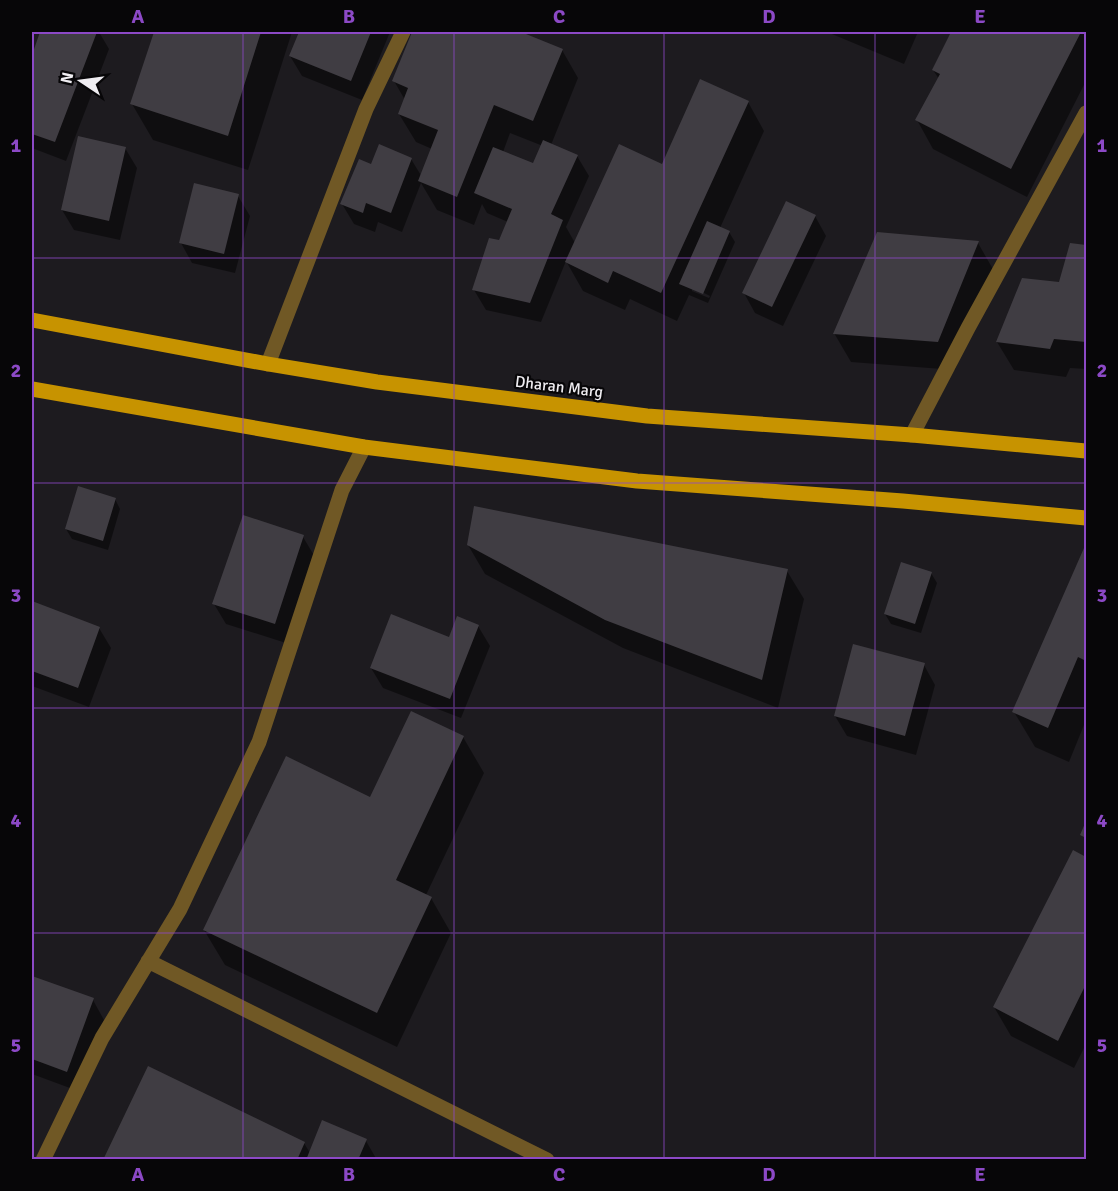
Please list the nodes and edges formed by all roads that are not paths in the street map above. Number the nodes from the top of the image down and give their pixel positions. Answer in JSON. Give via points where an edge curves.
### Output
{"nodes":[{"id":1,"x":403,"y":32,"type":"edge"},
{"id":2,"x":1086,"y":113,"type":"edge"},
{"id":3,"x":32,"y":320,"type":"edge"},
{"id":4,"x":268,"y":364,"type":"junction"},
{"id":5,"x":32,"y":389,"type":"edge"},
{"id":6,"x":912,"y":435,"type":"junction"},
{"id":7,"x":364,"y":447,"type":"junction"},
{"id":8,"x":1086,"y":451,"type":"edge"},
{"id":9,"x":1086,"y":518,"type":"edge"},
{"id":10,"x":148,"y":961,"type":"junction"},
{"id":11,"x":43,"y":1160,"type":"edge"},
{"id":12,"x":547,"y":1160,"type":"edge"}],
"edges":[{"from":1,"to":4,"type":"street","via":[[366,108]]},
{"from":2,"to":6,"type":"street"},
{"from":3,"to":4,"type":"main road","name":"Dharan Marg"},
{"from":4,"to":6,"type":"main road","name":"Dharan Marg","via":[[377,382],[647,416]]},
{"from":5,"to":7,"type":"main road"},
{"from":6,"to":8,"type":"main road","name":"Dharan Marg"},
{"from":7,"to":9,"type":"main road","via":[[637,481]]},
{"from":7,"to":10,"type":"street","via":[[342,490],[259,742],[180,909]]},
{"from":10,"to":11,"type":"street","via":[[102,1038]]},
{"from":10,"to":12,"type":"street"}]}
